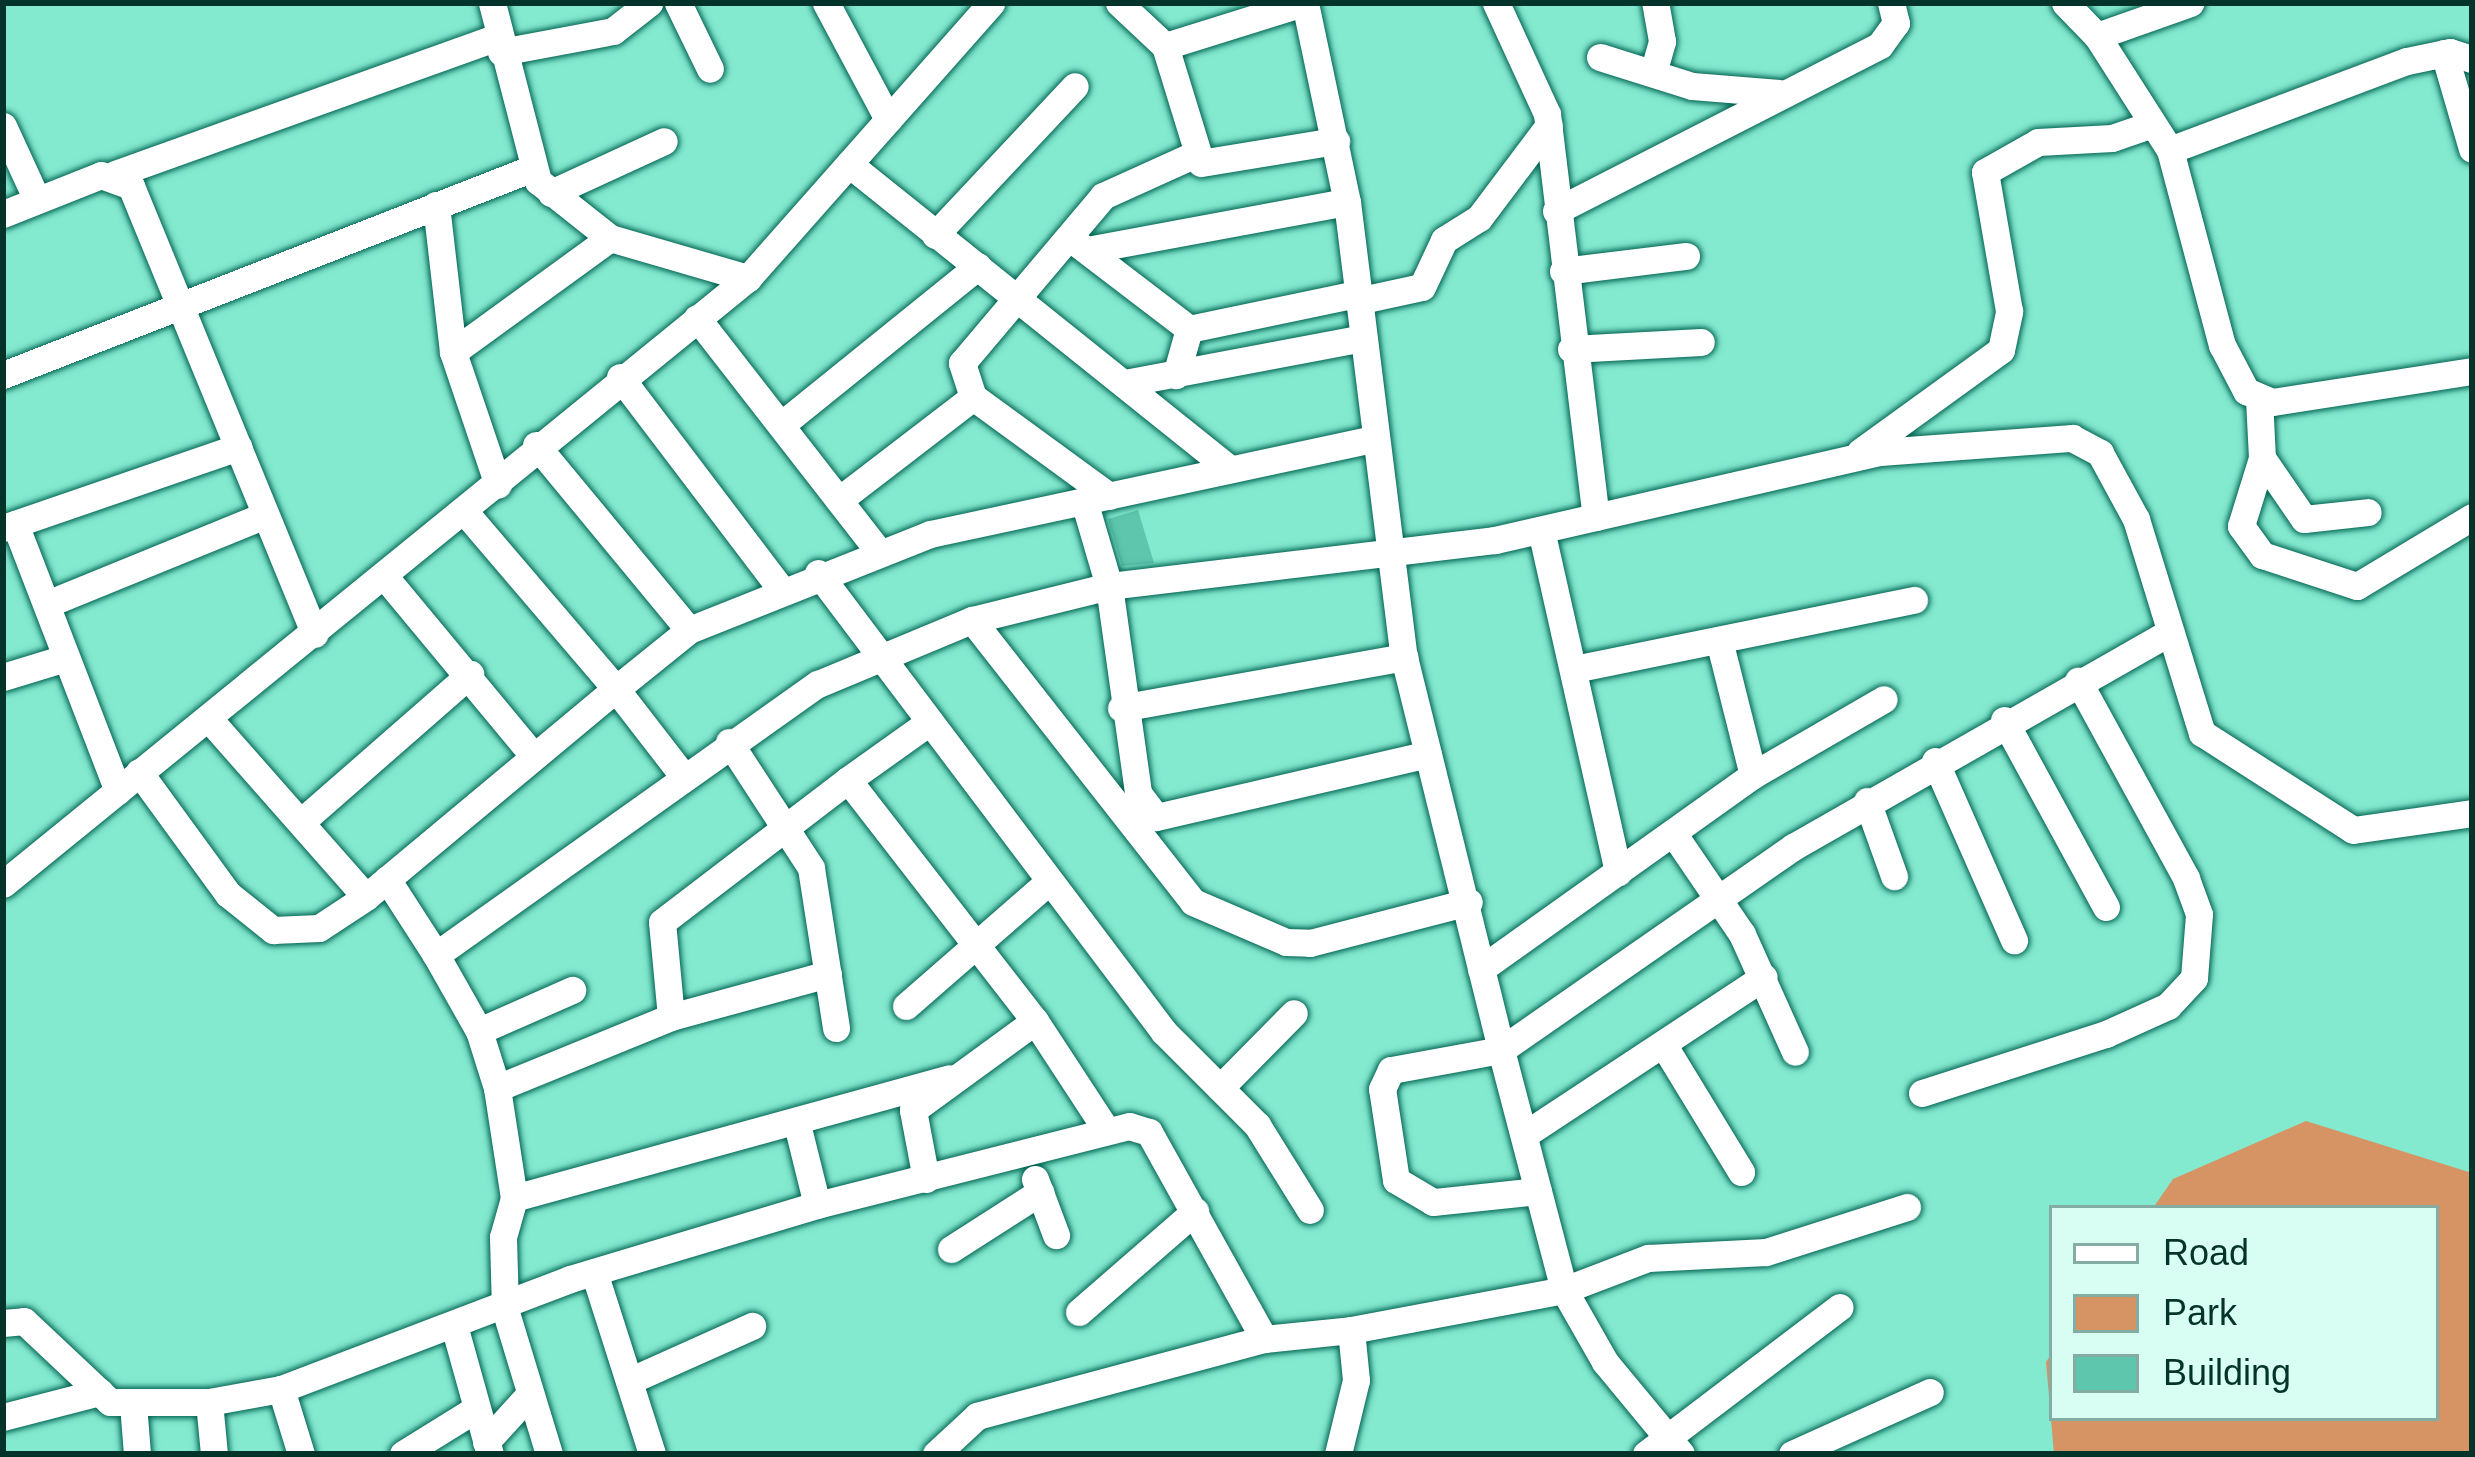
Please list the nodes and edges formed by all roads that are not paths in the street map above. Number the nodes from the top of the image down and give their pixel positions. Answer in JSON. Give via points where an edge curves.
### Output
{"nodes":[{"id":1,"x":492,"y":3,"type":"edge"},
{"id":2,"x":649,"y":3,"type":"edge"},
{"id":3,"x":678,"y":3,"type":"edge"},
{"id":4,"x":826,"y":3,"type":"edge"},
{"id":5,"x":991,"y":3,"type":"edge"},
{"id":6,"x":1496,"y":3,"type":"edge"},
{"id":7,"x":1655,"y":3,"type":"edge"},
{"id":8,"x":1891,"y":3,"type":"edge"},
{"id":9,"x":2065,"y":3,"type":"edge"},
{"id":10,"x":2190,"y":3,"type":"edge"},
{"id":11,"x":1312,"y":5,"type":"edge"},
{"id":12,"x":1131,"y":9,"type":"edge"},
{"id":13,"x":2098,"y":36,"type":"junction"},
{"id":14,"x":500,"y":45,"type":"junction"},
{"id":15,"x":1165,"y":46,"type":"junction"},
{"id":16,"x":2459,"y":51,"type":"edge"},
{"id":17,"x":1600,"y":57,"type":"dead end"},
{"id":18,"x":710,"y":69,"type":"dead end"},
{"id":19,"x":1652,"y":73,"type":"junction"},
{"id":20,"x":1075,"y":86,"type":"dead end"},
{"id":21,"x":1783,"y":93,"type":"junction"},
{"id":22,"x":889,"y":119,"type":"junction"},
{"id":23,"x":2152,"y":124,"type":"junction"},
{"id":24,"x":1549,"y":125,"type":"junction"},
{"id":25,"x":3,"y":126,"type":"edge"},
{"id":26,"x":1336,"y":140,"type":"junction"},
{"id":27,"x":664,"y":141,"type":"dead end"},
{"id":28,"x":2472,"y":149,"type":"edge"},
{"id":29,"x":2170,"y":151,"type":"junction"},
{"id":30,"x":1198,"y":153,"type":"junction"},
{"id":31,"x":849,"y":164,"type":"junction"},
{"id":32,"x":532,"y":168,"type":"junction"},
{"id":33,"x":115,"y":174,"type":"junction"},
{"id":34,"x":551,"y":193,"type":"junction"},
{"id":35,"x":38,"y":200,"type":"junction"},
{"id":36,"x":1347,"y":202,"type":"junction"},
{"id":37,"x":436,"y":205,"type":"junction"},
{"id":38,"x":1556,"y":211,"type":"junction"},
{"id":39,"x":3,"y":214,"type":"edge"},
{"id":40,"x":935,"y":235,"type":"junction"},
{"id":41,"x":610,"y":238,"type":"junction"},
{"id":42,"x":1078,"y":244,"type":"junction"},
{"id":43,"x":1686,"y":256,"type":"dead end"},
{"id":44,"x":978,"y":266,"type":"junction"},
{"id":45,"x":1563,"y":271,"type":"junction"},
{"id":46,"x":748,"y":278,"type":"junction"},
{"id":47,"x":1016,"y":298,"type":"junction"},
{"id":48,"x":1357,"y":298,"type":"junction"},
{"id":49,"x":181,"y":304,"type":"junction"},
{"id":50,"x":697,"y":318,"type":"junction"},
{"id":51,"x":1189,"y":328,"type":"junction"},
{"id":52,"x":1362,"y":338,"type":"junction"},
{"id":53,"x":1701,"y":342,"type":"dead end"},
{"id":54,"x":1571,"y":349,"type":"junction"},
{"id":55,"x":453,"y":352,"type":"junction"},
{"id":56,"x":2472,"y":371,"type":"edge"},
{"id":57,"x":3,"y":375,"type":"edge"},
{"id":58,"x":1176,"y":375,"type":"junction"},
{"id":59,"x":620,"y":377,"type":"junction"},
{"id":60,"x":1130,"y":382,"type":"junction"},
{"id":61,"x":973,"y":398,"type":"junction"},
{"id":62,"x":2259,"y":399,"type":"junction"},
{"id":63,"x":781,"y":425,"type":"junction"},
{"id":64,"x":1372,"y":439,"type":"junction"},
{"id":65,"x":536,"y":445,"type":"junction"},
{"id":66,"x":238,"y":447,"type":"junction"},
{"id":67,"x":2262,"y":458,"type":"junction"},
{"id":68,"x":1849,"y":459,"type":"junction"},
{"id":69,"x":1230,"y":469,"type":"junction"},
{"id":70,"x":498,"y":485,"type":"junction"},
{"id":71,"x":1096,"y":498,"type":"junction"},
{"id":72,"x":838,"y":500,"type":"junction"},
{"id":73,"x":464,"y":511,"type":"junction"},
{"id":74,"x":2368,"y":512,"type":"dead end"},
{"id":75,"x":265,"y":515,"type":"junction"},
{"id":76,"x":1596,"y":517,"type":"junction"},
{"id":77,"x":2472,"y":517,"type":"edge"},
{"id":78,"x":9,"y":526,"type":"edge"},
{"id":79,"x":1541,"y":530,"type":"junction"},
{"id":80,"x":877,"y":549,"type":"junction"},
{"id":81,"x":1387,"y":552,"type":"junction"},
{"id":82,"x":818,"y":573,"type":"junction"},
{"id":83,"x":385,"y":577,"type":"junction"},
{"id":84,"x":1109,"y":586,"type":"junction"},
{"id":85,"x":780,"y":588,"type":"junction"},
{"id":86,"x":1914,"y":600,"type":"dead end"},
{"id":87,"x":47,"y":604,"type":"junction"},
{"id":88,"x":972,"y":620,"type":"junction"},
{"id":89,"x":689,"y":630,"type":"junction"},
{"id":90,"x":2170,"y":632,"type":"junction"},
{"id":91,"x":316,"y":634,"type":"junction"},
{"id":92,"x":1719,"y":640,"type":"junction"},
{"id":93,"x":1404,"y":657,"type":"junction"},
{"id":94,"x":65,"y":658,"type":"junction"},
{"id":95,"x":878,"y":658,"type":"junction"},
{"id":96,"x":1574,"y":669,"type":"junction"},
{"id":97,"x":470,"y":674,"type":"junction"},
{"id":98,"x":3,"y":677,"type":"edge"},
{"id":99,"x":2078,"y":680,"type":"junction"},
{"id":100,"x":616,"y":689,"type":"junction"},
{"id":101,"x":1884,"y":699,"type":"dead end"},
{"id":102,"x":1120,"y":708,"type":"junction"},
{"id":103,"x":209,"y":719,"type":"junction"},
{"id":104,"x":2004,"y":720,"type":"junction"},
{"id":105,"x":928,"y":724,"type":"junction"},
{"id":106,"x":729,"y":742,"type":"junction"},
{"id":107,"x":1428,"y":754,"type":"junction"},
{"id":108,"x":533,"y":755,"type":"junction"},
{"id":109,"x":1935,"y":760,"type":"junction"},
{"id":110,"x":1753,"y":776,"type":"junction"},
{"id":111,"x":684,"y":777,"type":"junction"},
{"id":112,"x":848,"y":780,"type":"junction"},
{"id":113,"x":128,"y":782,"type":"junction"},
{"id":114,"x":1867,"y":801,"type":"junction"},
{"id":115,"x":2470,"y":811,"type":"edge"},
{"id":116,"x":301,"y":822,"type":"junction"},
{"id":117,"x":788,"y":825,"type":"junction"},
{"id":118,"x":1673,"y":833,"type":"junction"},
{"id":119,"x":1618,"y":872,"type":"junction"},
{"id":120,"x":1894,"y":876,"type":"dead end"},
{"id":121,"x":1048,"y":882,"type":"junction"},
{"id":122,"x":3,"y":884,"type":"edge"},
{"id":123,"x":376,"y":888,"type":"junction"},
{"id":124,"x":1719,"y":897,"type":"junction"},
{"id":125,"x":1469,"y":902,"type":"junction"},
{"id":126,"x":2106,"y":907,"type":"dead end"},
{"id":127,"x":2014,"y":940,"type":"dead end"},
{"id":128,"x":976,"y":947,"type":"junction"},
{"id":129,"x":436,"y":955,"type":"junction"},
{"id":130,"x":1481,"y":969,"type":"junction"},
{"id":131,"x":828,"y":974,"type":"junction"},
{"id":132,"x":1764,"y":977,"type":"junction"},
{"id":133,"x":572,"y":990,"type":"dead end"},
{"id":134,"x":906,"y":1006,"type":"dead end"},
{"id":135,"x":1294,"y":1013,"type":"dead end"},
{"id":136,"x":671,"y":1017,"type":"junction"},
{"id":137,"x":1035,"y":1021,"type":"junction"},
{"id":138,"x":836,"y":1028,"type":"dead end"},
{"id":139,"x":479,"y":1030,"type":"junction"},
{"id":140,"x":1663,"y":1044,"type":"junction"},
{"id":141,"x":1501,"y":1049,"type":"junction"},
{"id":142,"x":1795,"y":1052,"type":"dead end"},
{"id":143,"x":949,"y":1078,"type":"junction"},
{"id":144,"x":497,"y":1088,"type":"junction"},
{"id":145,"x":1220,"y":1088,"type":"junction"},
{"id":146,"x":1922,"y":1093,"type":"dead end"},
{"id":147,"x":797,"y":1124,"type":"junction"},
{"id":148,"x":1107,"y":1131,"type":"junction"},
{"id":149,"x":1524,"y":1136,"type":"junction"},
{"id":150,"x":1025,"y":1153,"type":"junction"},
{"id":151,"x":1741,"y":1172,"type":"dead end"},
{"id":152,"x":926,"y":1179,"type":"junction"},
{"id":153,"x":1538,"y":1191,"type":"junction"},
{"id":154,"x":1040,"y":1192,"type":"junction"},
{"id":155,"x":514,"y":1198,"type":"junction"},
{"id":156,"x":817,"y":1205,"type":"junction"},
{"id":157,"x":1907,"y":1207,"type":"dead end"},
{"id":158,"x":1310,"y":1210,"type":"dead end"},
{"id":159,"x":1195,"y":1211,"type":"junction"},
{"id":160,"x":1056,"y":1235,"type":"dead end"},
{"id":161,"x":951,"y":1249,"type":"dead end"},
{"id":162,"x":594,"y":1272,"type":"junction"},
{"id":163,"x":1564,"y":1290,"type":"junction"},
{"id":164,"x":1840,"y":1307,"type":"dead end"},
{"id":165,"x":505,"y":1309,"type":"junction"},
{"id":166,"x":1079,"y":1312,"type":"dead end"},
{"id":167,"x":3,"y":1322,"type":"edge"},
{"id":168,"x":752,"y":1326,"type":"dead end"},
{"id":169,"x":455,"y":1329,"type":"junction"},
{"id":170,"x":1351,"y":1330,"type":"junction"},
{"id":171,"x":1264,"y":1339,"type":"junction"},
{"id":172,"x":628,"y":1381,"type":"junction"},
{"id":173,"x":281,"y":1389,"type":"junction"},
{"id":174,"x":100,"y":1392,"type":"junction"},
{"id":175,"x":1930,"y":1392,"type":"dead end"},
{"id":176,"x":528,"y":1396,"type":"junction"},
{"id":177,"x":209,"y":1402,"type":"junction"},
{"id":178,"x":133,"y":1404,"type":"junction"},
{"id":179,"x":474,"y":1410,"type":"junction"},
{"id":180,"x":3,"y":1417,"type":"edge"},
{"id":181,"x":488,"y":1448,"type":"edge"},
{"id":182,"x":1665,"y":1450,"type":"edge"},
{"id":183,"x":137,"y":1454,"type":"edge"},
{"id":184,"x":214,"y":1454,"type":"edge"},
{"id":185,"x":302,"y":1454,"type":"edge"},
{"id":186,"x":403,"y":1454,"type":"edge"},
{"id":187,"x":549,"y":1454,"type":"edge"},
{"id":188,"x":652,"y":1454,"type":"edge"},
{"id":189,"x":936,"y":1454,"type":"edge"},
{"id":190,"x":1338,"y":1454,"type":"edge"},
{"id":191,"x":1792,"y":1454,"type":"edge"}],
"edges":[{"from":1,"to":14,"type":"street"},
{"from":2,"to":14,"type":"street","via":[[614,31]]},
{"from":3,"to":18,"type":"street"},
{"from":4,"to":22,"type":"street"},
{"from":5,"to":22,"type":"street"},
{"from":6,"to":24,"type":"street"},
{"from":7,"to":19,"type":"street","via":[[1662,41]]},
{"from":8,"to":21,"type":"street","via":[[1893,35]]},
{"from":9,"to":13,"type":"street"},
{"from":10,"to":13,"type":"street"},
{"from":11,"to":15,"type":"street"},
{"from":11,"to":26,"type":"street"},
{"from":12,"to":15,"type":"street"},
{"from":13,"to":23,"type":"street"},
{"from":14,"to":32,"type":"street"},
{"from":14,"to":33,"type":"street"},
{"from":15,"to":30,"type":"street"},
{"from":16,"to":28,"type":"street"},
{"from":16,"to":29,"type":"street"},
{"from":17,"to":19,"type":"street"},
{"from":19,"to":21,"type":"street"},
{"from":20,"to":40,"type":"street"},
{"from":21,"to":38,"type":"street"},
{"from":22,"to":31,"type":"street"},
{"from":23,"to":29,"type":"street"},
{"from":23,"to":68,"type":"street","via":[[2112,138],[2038,142],[1985,172],[2009,311],[2001,350]]},
{"from":24,"to":38,"type":"street"},
{"from":24,"to":48,"type":"street","via":[[1479,218],[1444,240],[1422,287]]},
{"from":25,"to":35,"type":"street"},
{"from":26,"to":30,"type":"street","via":[[1247,159],[1201,163]]},
{"from":26,"to":36,"type":"street"},
{"from":27,"to":34,"type":"street"},
{"from":29,"to":62,"type":"street","via":[[2222,345]]},
{"from":30,"to":42,"type":"street","via":[[1115,185]]},
{"from":31,"to":40,"type":"street"},
{"from":31,"to":46,"type":"street"},
{"from":32,"to":34,"type":"street"},
{"from":32,"to":37,"type":"street"},
{"from":33,"to":35,"type":"street"},
{"from":33,"to":49,"type":"street","via":[[130,186]]},
{"from":34,"to":41,"type":"street"},
{"from":35,"to":39,"type":"street"},
{"from":36,"to":42,"type":"street"},
{"from":36,"to":48,"type":"street"},
{"from":37,"to":49,"type":"street"},
{"from":37,"to":55,"type":"street"},
{"from":38,"to":45,"type":"street"},
{"from":40,"to":44,"type":"street"},
{"from":41,"to":46,"type":"street"},
{"from":41,"to":55,"type":"street"},
{"from":42,"to":47,"type":"street"},
{"from":42,"to":51,"type":"street"},
{"from":43,"to":45,"type":"street"},
{"from":44,"to":47,"type":"street"},
{"from":44,"to":63,"type":"street"},
{"from":45,"to":54,"type":"street"},
{"from":46,"to":50,"type":"street"},
{"from":47,"to":60,"type":"street"},
{"from":47,"to":61,"type":"street","via":[[962,363]]},
{"from":48,"to":51,"type":"street"},
{"from":48,"to":52,"type":"street"},
{"from":49,"to":57,"type":"street"},
{"from":49,"to":66,"type":"street"},
{"from":50,"to":59,"type":"street"},
{"from":50,"to":63,"type":"street"},
{"from":51,"to":58,"type":"street"},
{"from":52,"to":58,"type":"street"},
{"from":52,"to":64,"type":"street"},
{"from":53,"to":54,"type":"street"},
{"from":54,"to":76,"type":"street"},
{"from":55,"to":70,"type":"street"},
{"from":56,"to":62,"type":"street"},
{"from":58,"to":60,"type":"street"},
{"from":59,"to":65,"type":"street"},
{"from":59,"to":85,"type":"street"},
{"from":60,"to":69,"type":"street"},
{"from":61,"to":71,"type":"street"},
{"from":61,"to":72,"type":"street"},
{"from":62,"to":67,"type":"street"},
{"from":63,"to":72,"type":"street"},
{"from":64,"to":69,"type":"street"},
{"from":64,"to":81,"type":"street"},
{"from":65,"to":70,"type":"street"},
{"from":65,"to":89,"type":"street"},
{"from":66,"to":75,"type":"street"},
{"from":66,"to":78,"type":"street"},
{"from":67,"to":74,"type":"street","via":[[2304,519]]},
{"from":67,"to":77,"type":"street","via":[[2241,514],[2245,539],[2335,582],[2368,583],[2418,542]]},
{"from":68,"to":76,"type":"street"},
{"from":68,"to":90,"type":"street","via":[[2000,438],[2087,442],[2116,474]]},
{"from":69,"to":71,"type":"street"},
{"from":70,"to":73,"type":"street"},
{"from":71,"to":80,"type":"street"},
{"from":71,"to":84,"type":"street"},
{"from":72,"to":80,"type":"street"},
{"from":73,"to":83,"type":"street"},
{"from":73,"to":100,"type":"street"},
{"from":75,"to":87,"type":"street"},
{"from":75,"to":91,"type":"street"},
{"from":76,"to":79,"type":"street"},
{"from":78,"to":87,"type":"street"},
{"from":79,"to":81,"type":"street"},
{"from":79,"to":96,"type":"street"},
{"from":80,"to":82,"type":"street"},
{"from":81,"to":84,"type":"street"},
{"from":81,"to":93,"type":"street"},
{"from":82,"to":85,"type":"street"},
{"from":82,"to":95,"type":"street"},
{"from":83,"to":91,"type":"street"},
{"from":83,"to":97,"type":"street"},
{"from":84,"to":88,"type":"street"},
{"from":84,"to":102,"type":"street"},
{"from":85,"to":89,"type":"street"},
{"from":86,"to":92,"type":"street"},
{"from":87,"to":94,"type":"street"},
{"from":88,"to":95,"type":"street"},
{"from":88,"to":125,"type":"street","via":[[1192,902],[1310,943]]},
{"from":89,"to":100,"type":"street"},
{"from":90,"to":99,"type":"street"},
{"from":90,"to":115,"type":"street","via":[[2202,733],[2337,821],[2377,831]]},
{"from":91,"to":103,"type":"street"},
{"from":92,"to":96,"type":"street"},
{"from":92,"to":110,"type":"street"},
{"from":93,"to":102,"type":"street"},
{"from":93,"to":107,"type":"street"},
{"from":94,"to":98,"type":"street"},
{"from":94,"to":113,"type":"street"},
{"from":95,"to":105,"type":"street"},
{"from":95,"to":106,"type":"street"},
{"from":96,"to":119,"type":"street"},
{"from":97,"to":108,"type":"street"},
{"from":97,"to":116,"type":"street"},
{"from":99,"to":104,"type":"street"},
{"from":99,"to":146,"type":"street","via":[[2186,878],[2199,914],[2194,978],[2168,1006],[2106,1034]]},
{"from":100,"to":108,"type":"street"},
{"from":100,"to":111,"type":"street"},
{"from":101,"to":110,"type":"street"},
{"from":102,"to":107,"type":"street","via":[[1138,794],[1156,817]]},
{"from":103,"to":113,"type":"street"},
{"from":103,"to":116,"type":"street"},
{"from":104,"to":109,"type":"street"},
{"from":104,"to":126,"type":"street"},
{"from":105,"to":112,"type":"street"},
{"from":105,"to":121,"type":"street"},
{"from":106,"to":111,"type":"street"},
{"from":106,"to":117,"type":"street"},
{"from":107,"to":125,"type":"street"},
{"from":108,"to":123,"type":"street"},
{"from":109,"to":114,"type":"street"},
{"from":109,"to":127,"type":"street"},
{"from":110,"to":118,"type":"street"},
{"from":111,"to":129,"type":"street"},
{"from":112,"to":117,"type":"street"},
{"from":112,"to":128,"type":"street"},
{"from":113,"to":122,"type":"street"},
{"from":113,"to":123,"type":"street","via":[[228,894],[273,930],[319,928]]},
{"from":114,"to":120,"type":"street"},
{"from":114,"to":124,"type":"street"},
{"from":116,"to":123,"type":"street"},
{"from":117,"to":131,"type":"street","via":[[818,888]]},
{"from":117,"to":136,"type":"street","via":[[662,922]]},
{"from":118,"to":119,"type":"street"},
{"from":118,"to":124,"type":"street"},
{"from":119,"to":130,"type":"street"},
{"from":121,"to":128,"type":"street"},
{"from":121,"to":145,"type":"street"},
{"from":123,"to":129,"type":"street"},
{"from":124,"to":132,"type":"street"},
{"from":124,"to":141,"type":"street"},
{"from":125,"to":130,"type":"street"},
{"from":128,"to":134,"type":"street"},
{"from":128,"to":137,"type":"street"},
{"from":129,"to":139,"type":"street"},
{"from":130,"to":141,"type":"street"},
{"from":131,"to":136,"type":"street"},
{"from":131,"to":138,"type":"street"},
{"from":132,"to":140,"type":"street"},
{"from":132,"to":142,"type":"street"},
{"from":133,"to":139,"type":"street"},
{"from":135,"to":145,"type":"street"},
{"from":136,"to":144,"type":"street"},
{"from":137,"to":143,"type":"street"},
{"from":137,"to":148,"type":"street"},
{"from":139,"to":144,"type":"street"},
{"from":140,"to":149,"type":"street"},
{"from":140,"to":151,"type":"street"},
{"from":141,"to":149,"type":"street"},
{"from":141,"to":153,"type":"street","via":[[1391,1070],[1382,1089],[1390,1171],[1433,1202]]},
{"from":143,"to":147,"type":"street"},
{"from":143,"to":152,"type":"street","via":[[913,1110]]},
{"from":144,"to":155,"type":"street"},
{"from":145,"to":158,"type":"street","via":[[1257,1125]]},
{"from":147,"to":155,"type":"street"},
{"from":147,"to":156,"type":"street"},
{"from":148,"to":150,"type":"street"},
{"from":148,"to":159,"type":"street","via":[[1149,1132]]},
{"from":149,"to":153,"type":"street"},
{"from":150,"to":152,"type":"street"},
{"from":150,"to":154,"type":"street"},
{"from":152,"to":156,"type":"street"},
{"from":153,"to":163,"type":"street"},
{"from":154,"to":160,"type":"street"},
{"from":154,"to":161,"type":"street"},
{"from":155,"to":165,"type":"street","via":[[503,1237]]},
{"from":156,"to":162,"type":"street"},
{"from":157,"to":163,"type":"street","via":[[1766,1252],[1648,1258]]},
{"from":159,"to":166,"type":"street"},
{"from":159,"to":171,"type":"street"},
{"from":162,"to":165,"type":"street"},
{"from":162,"to":172,"type":"street"},
{"from":163,"to":170,"type":"street"},
{"from":163,"to":182,"type":"street"},
{"from":164,"to":182,"type":"street"},
{"from":165,"to":169,"type":"street"},
{"from":165,"to":176,"type":"street"},
{"from":167,"to":174,"type":"street","via":[[23,1321]]},
{"from":168,"to":172,"type":"street"},
{"from":169,"to":173,"type":"street"},
{"from":169,"to":179,"type":"street"},
{"from":170,"to":171,"type":"street"},
{"from":170,"to":190,"type":"street","via":[[1356,1380]]},
{"from":171,"to":189,"type":"street","via":[[977,1417]]},
{"from":172,"to":188,"type":"street"},
{"from":173,"to":177,"type":"street"},
{"from":173,"to":185,"type":"street"},
{"from":174,"to":178,"type":"street"},
{"from":174,"to":180,"type":"street"},
{"from":175,"to":191,"type":"street"},
{"from":176,"to":181,"type":"street"},
{"from":176,"to":187,"type":"street"},
{"from":177,"to":178,"type":"street"},
{"from":177,"to":184,"type":"street"},
{"from":178,"to":183,"type":"street"},
{"from":179,"to":181,"type":"street"},
{"from":179,"to":186,"type":"street"}]}
